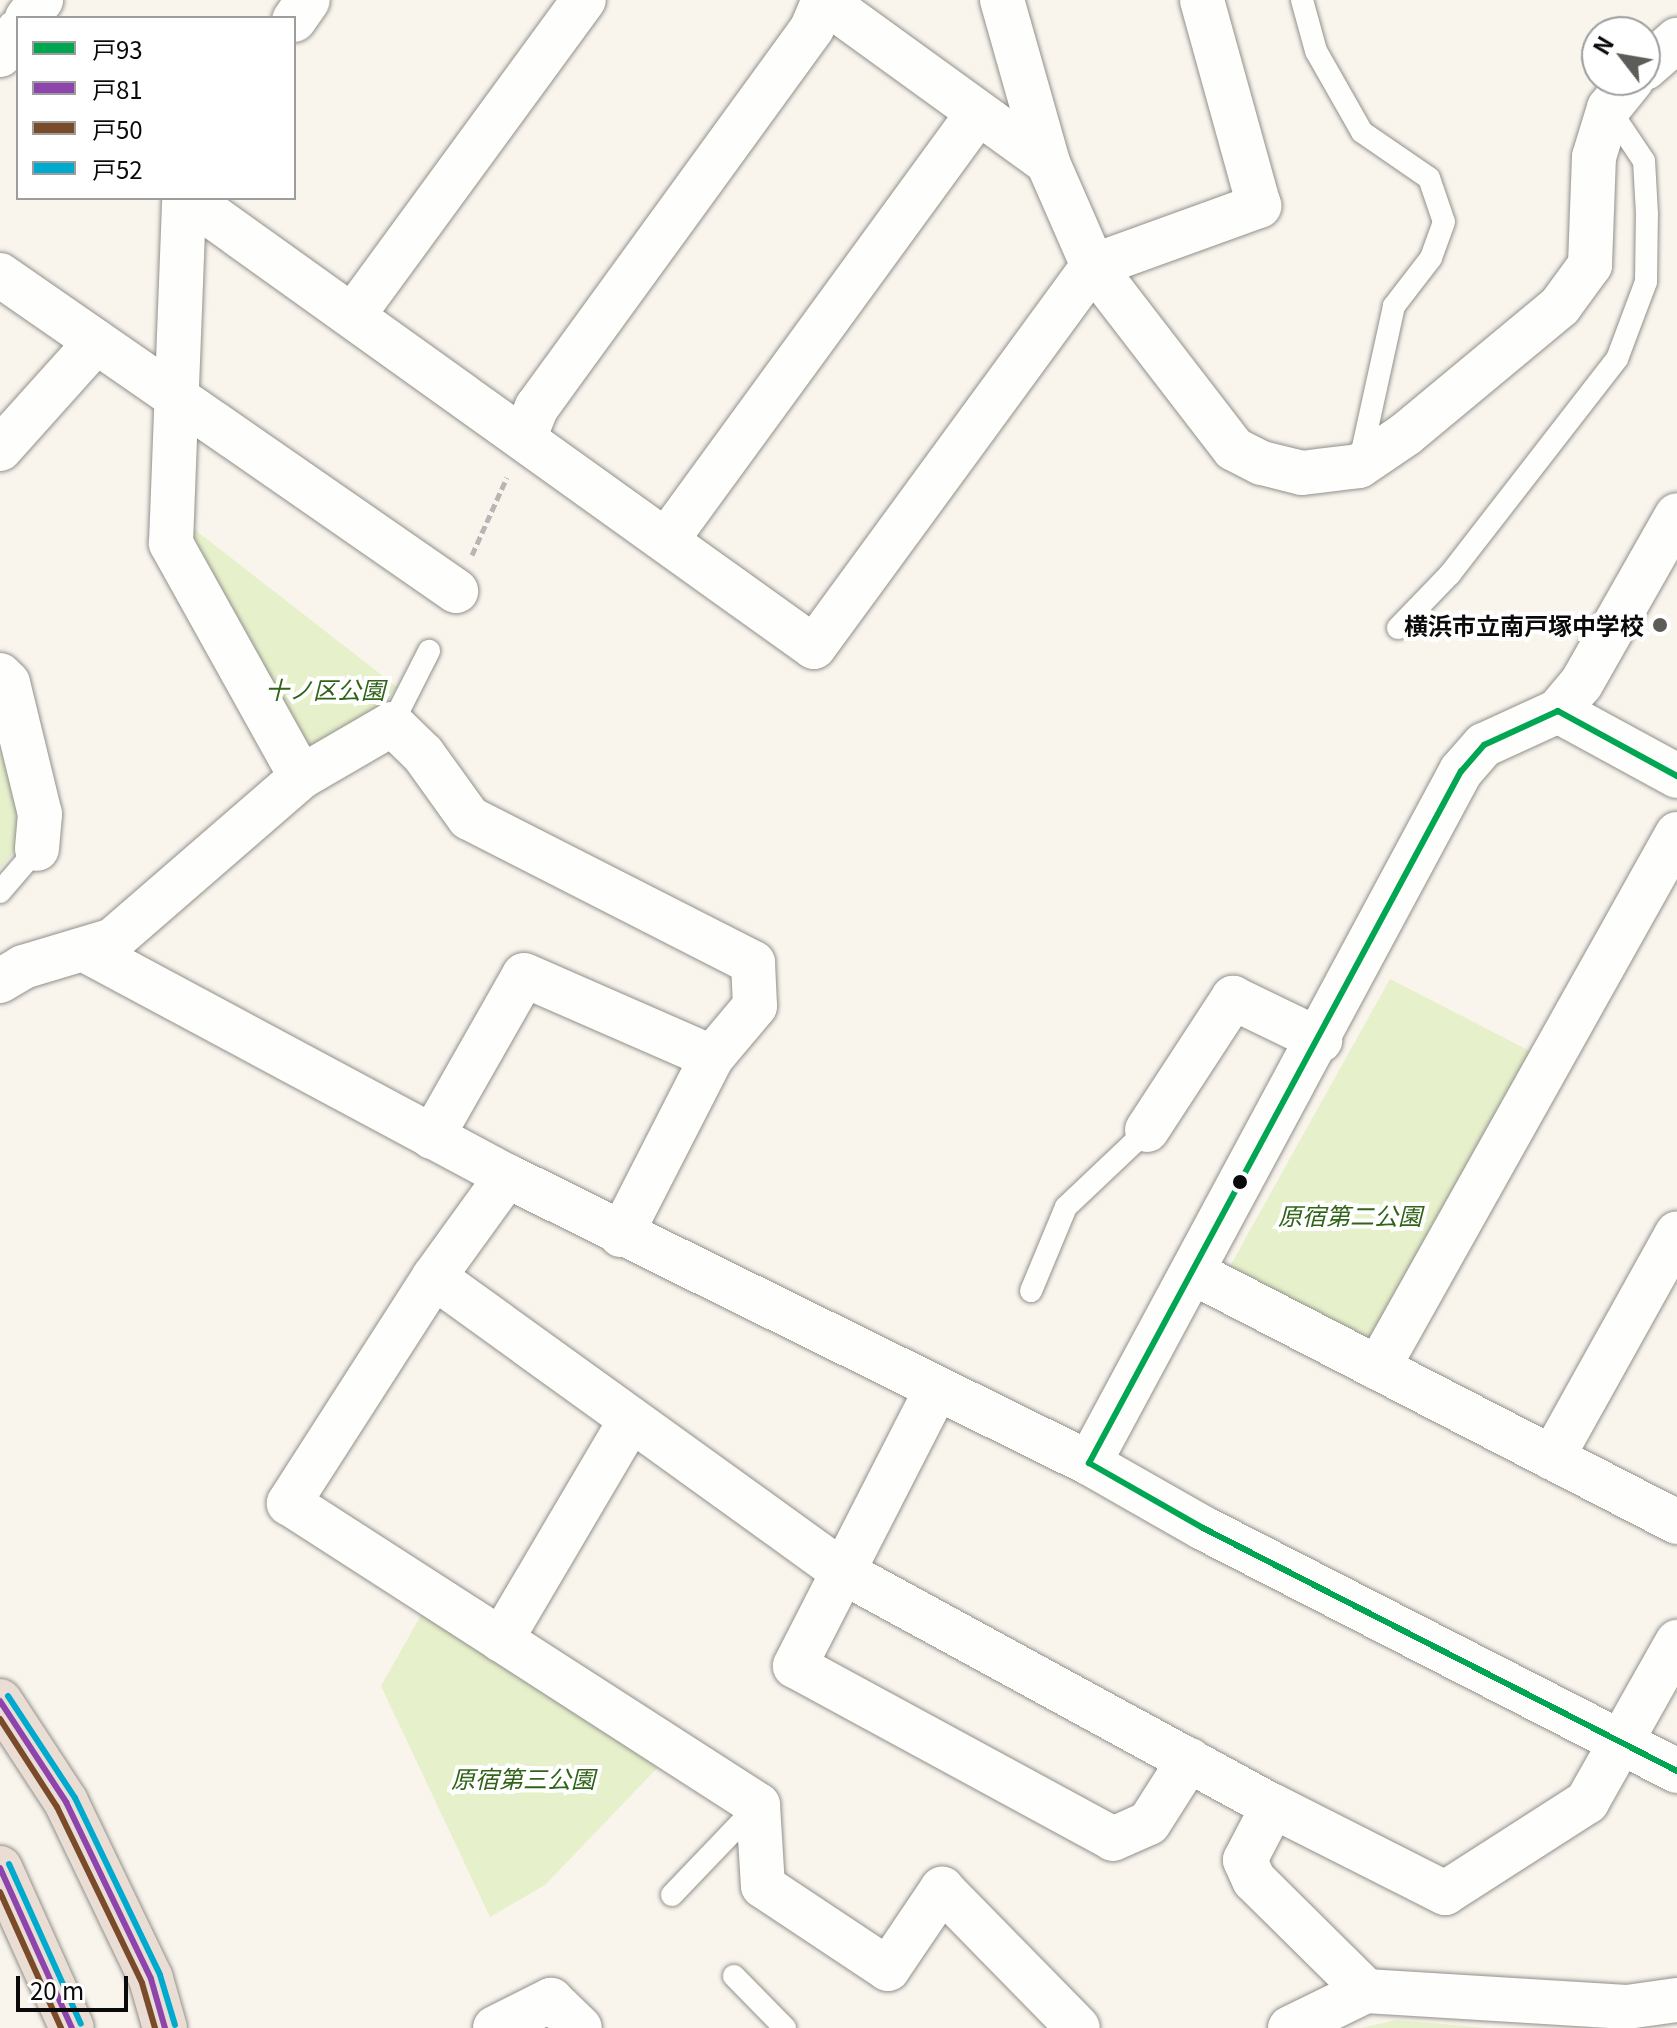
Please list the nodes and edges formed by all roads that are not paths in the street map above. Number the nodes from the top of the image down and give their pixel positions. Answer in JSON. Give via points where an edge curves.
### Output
{"nodes":[{"id":1,"x":41,"y":0,"type":"edge"},
{"id":2,"x":308,"y":0,"type":"edge"},
{"id":3,"x":584,"y":0,"type":"edge"},
{"id":4,"x":823,"y":0,"type":"edge"},
{"id":5,"x":1002,"y":0,"type":"edge"},
{"id":6,"x":1202,"y":0,"type":"edge"},
{"id":7,"x":1302,"y":0,"type":"edge"},
{"id":8,"x":29,"y":16,"type":"edge"},
{"id":9,"x":296,"y":17,"type":"edge"},
{"id":10,"x":16,"y":34,"type":"edge"},
{"id":11,"x":1677,"y":40,"type":"edge"},
{"id":12,"x":1661,"y":54,"type":"edge"},
{"id":13,"x":0,"y":55,"type":"edge"},
{"id":14,"x":1619,"y":96,"type":"edge"},
{"id":15,"x":1621,"y":96,"type":"edge"},
{"id":16,"x":978,"y":113,"type":"junction"},
{"id":17,"x":1048,"y":163,"type":"junction"},
{"id":18,"x":186,"y":200,"type":"edge"},
{"id":19,"x":189,"y":200,"type":"edge"},
{"id":20,"x":1093,"y":266,"type":"junction"},
{"id":21,"x":0,"y":275,"type":"edge"},
{"id":22,"x":354,"y":314,"type":"junction"},
{"id":23,"x":96,"y":342,"type":"junction"},
{"id":24,"x":178,"y":398,"type":"junction"},
{"id":25,"x":525,"y":436,"type":"junction"},
{"id":26,"x":0,"y":449,"type":"edge"},
{"id":27,"x":1359,"y":466,"type":"junction"},
{"id":28,"x":1677,"y":515,"type":"edge"},
{"id":29,"x":668,"y":538,"type":"junction"},
{"id":30,"x":456,"y":591,"type":"road end"},
{"id":31,"x":1398,"y":628,"type":"dead end"},
{"id":32,"x":429,"y":651,"type":"dead end"},
{"id":33,"x":0,"y":675,"type":"edge"},
{"id":34,"x":1558,"y":711,"type":"junction"},
{"id":35,"x":392,"y":724,"type":"junction"},
{"id":36,"x":1677,"y":776,"type":"edge"},
{"id":37,"x":301,"y":777,"type":"junction"},
{"id":38,"x":1677,"y":834,"type":"edge"},
{"id":39,"x":37,"y":849,"type":"joint"},
{"id":40,"x":0,"y":892,"type":"edge"},
{"id":41,"x":85,"y":950,"type":"junction"},
{"id":42,"x":0,"y":981,"type":"edge"},
{"id":43,"x":1320,"y":1040,"type":"junction"},
{"id":44,"x":712,"y":1057,"type":"junction"},
{"id":45,"x":1147,"y":1130,"type":"joint"},
{"id":46,"x":432,"y":1137,"type":"junction"},
{"id":47,"x":507,"y":1176,"type":"junction"},
{"id":48,"x":1677,"y":1233,"type":"edge"},
{"id":49,"x":621,"y":1235,"type":"junction"},
{"id":50,"x":1192,"y":1272,"type":"junction"},
{"id":51,"x":434,"y":1277,"type":"junction"},
{"id":52,"x":1031,"y":1291,"type":"dead end"},
{"id":53,"x":1378,"y":1368,"type":"junction"},
{"id":54,"x":936,"y":1390,"type":"junction"},
{"id":55,"x":631,"y":1419,"type":"junction"},
{"id":56,"x":1552,"y":1458,"type":"junction"},
{"id":57,"x":1089,"y":1463,"type":"junction"},
{"id":58,"x":1677,"y":1522,"type":"edge"},
{"id":59,"x":843,"y":1572,"type":"junction"},
{"id":60,"x":501,"y":1640,"type":"junction"},
{"id":61,"x":1677,"y":1642,"type":"edge"},
{"id":62,"x":0,"y":1701,"type":"edge"},
{"id":63,"x":1621,"y":1743,"type":"junction"},
{"id":64,"x":1189,"y":1760,"type":"junction"},
{"id":65,"x":1677,"y":1771,"type":"edge"},
{"id":66,"x":758,"y":1805,"type":"junction"},
{"id":67,"x":1273,"y":1806,"type":"junction"},
{"id":68,"x":0,"y":1868,"type":"edge"},
{"id":69,"x":672,"y":1895,"type":"dead end"},
{"id":70,"x":734,"y":1976,"type":"dead end"},
{"id":71,"x":1366,"y":1991,"type":"junction"},
{"id":72,"x":1677,"y":2000,"type":"edge"},
{"id":73,"x":1562,"y":2015,"type":"edge"},
{"id":74,"x":72,"y":2028,"type":"edge"},
{"id":75,"x":165,"y":2028,"type":"edge"},
{"id":76,"x":495,"y":2028,"type":"edge"},
{"id":77,"x":580,"y":2028,"type":"edge"},
{"id":78,"x":785,"y":2028,"type":"edge"},
{"id":79,"x":1078,"y":2028,"type":"edge"},
{"id":80,"x":1290,"y":2028,"type":"edge"}],
"edges":[{"from":1,"to":8,"type":"street"},
{"from":2,"to":9,"type":"street"},
{"from":3,"to":22,"type":"street"},
{"from":4,"to":16,"type":"street"},
{"from":4,"to":25,"type":"street","via":[[812,28],[537,407]]},
{"from":5,"to":17,"type":"street"},
{"from":6,"to":20,"type":"street","via":[[1259,206]]},
{"from":7,"to":27,"type":"lane","via":[[1316,51],[1362,132],[1429,178],[1444,222],[1431,258],[1394,306]]},
{"from":10,"to":13,"type":"street"},
{"from":11,"to":12,"type":"street"},
{"from":14,"to":27,"type":"street","via":[[1594,157],[1590,265],[1560,306],[1406,434]]},
{"from":15,"to":31,"type":"lane","via":[[1644,161],[1647,214],[1646,282],[1617,359],[1450,574]]},
{"from":16,"to":17,"type":"street"},
{"from":16,"to":29,"type":"street"},
{"from":17,"to":20,"type":"street"},
{"from":18,"to":24,"type":"street"},
{"from":19,"to":22,"type":"street"},
{"from":20,"to":27,"type":"street","via":[[1234,449],[1302,473]]},
{"from":20,"to":29,"type":"street","via":[[814,647]]},
{"from":21,"to":23,"type":"street"},
{"from":22,"to":25,"type":"street"},
{"from":23,"to":24,"type":"street"},
{"from":23,"to":26,"type":"street"},
{"from":24,"to":30,"type":"street"},
{"from":24,"to":37,"type":"street","via":[[171,543]]},
{"from":25,"to":29,"type":"street"},
{"from":28,"to":34,"type":"street","via":[[1581,684]]},
{"from":32,"to":35,"type":"lane"},
{"from":33,"to":39,"type":"street","via":[[8,683],[40,814]]},
{"from":34,"to":36,"type":"street"},
{"from":34,"to":43,"type":"street","via":[[1484,745],[1461,771]]},
{"from":35,"to":37,"type":"street"},
{"from":35,"to":44,"type":"street","via":[[423,754],[469,818],[753,963],[755,1006]]},
{"from":37,"to":41,"type":"street","via":[[220,842],[144,919],[113,940]]},
{"from":38,"to":53,"type":"street"},
{"from":39,"to":40,"type":"lane"},
{"from":41,"to":42,"type":"street","via":[[23,967]]},
{"from":41,"to":46,"type":"street"},
{"from":43,"to":45,"type":"street","via":[[1233,998]]},
{"from":43,"to":50,"type":"street"},
{"from":44,"to":46,"type":"street","via":[[524,975]]},
{"from":44,"to":49,"type":"street"},
{"from":45,"to":52,"type":"lane","via":[[1066,1207]]},
{"from":46,"to":47,"type":"street"},
{"from":47,"to":49,"type":"street"},
{"from":47,"to":51,"type":"street"},
{"from":48,"to":56,"type":"street"},
{"from":49,"to":54,"type":"street"},
{"from":50,"to":53,"type":"street"},
{"from":50,"to":57,"type":"street"},
{"from":51,"to":55,"type":"street"},
{"from":51,"to":60,"type":"street","via":[[289,1503]]},
{"from":53,"to":56,"type":"street"},
{"from":54,"to":57,"type":"street"},
{"from":54,"to":59,"type":"street"},
{"from":55,"to":59,"type":"street"},
{"from":55,"to":60,"type":"street"},
{"from":56,"to":58,"type":"street"},
{"from":57,"to":63,"type":"street","via":[[1203,1528]]},
{"from":59,"to":64,"type":"street"},
{"from":59,"to":64,"type":"street","via":[[795,1666],[1113,1839],[1149,1823]]},
{"from":60,"to":66,"type":"street"},
{"from":61,"to":63,"type":"street"},
{"from":62,"to":75,"type":"highway","via":[[66,1802],[151,1979]]},
{"from":63,"to":65,"type":"street"},
{"from":63,"to":67,"type":"street","via":[[1587,1802],[1445,1893]]},
{"from":64,"to":67,"type":"street"},
{"from":66,"to":69,"type":"lane"},
{"from":66,"to":79,"type":"street","via":[[763,1886],[888,1969],[942,1889]]},
{"from":67,"to":71,"type":"street","via":[[1245,1860],[1254,1880]]},
{"from":68,"to":74,"type":"highway"},
{"from":70,"to":78,"type":"lane"},
{"from":71,"to":73,"type":"street"},
{"from":71,"to":80,"type":"street"},
{"from":72,"to":73,"type":"street"},
{"from":76,"to":77,"type":"street","via":[[551,2000]]}]}
